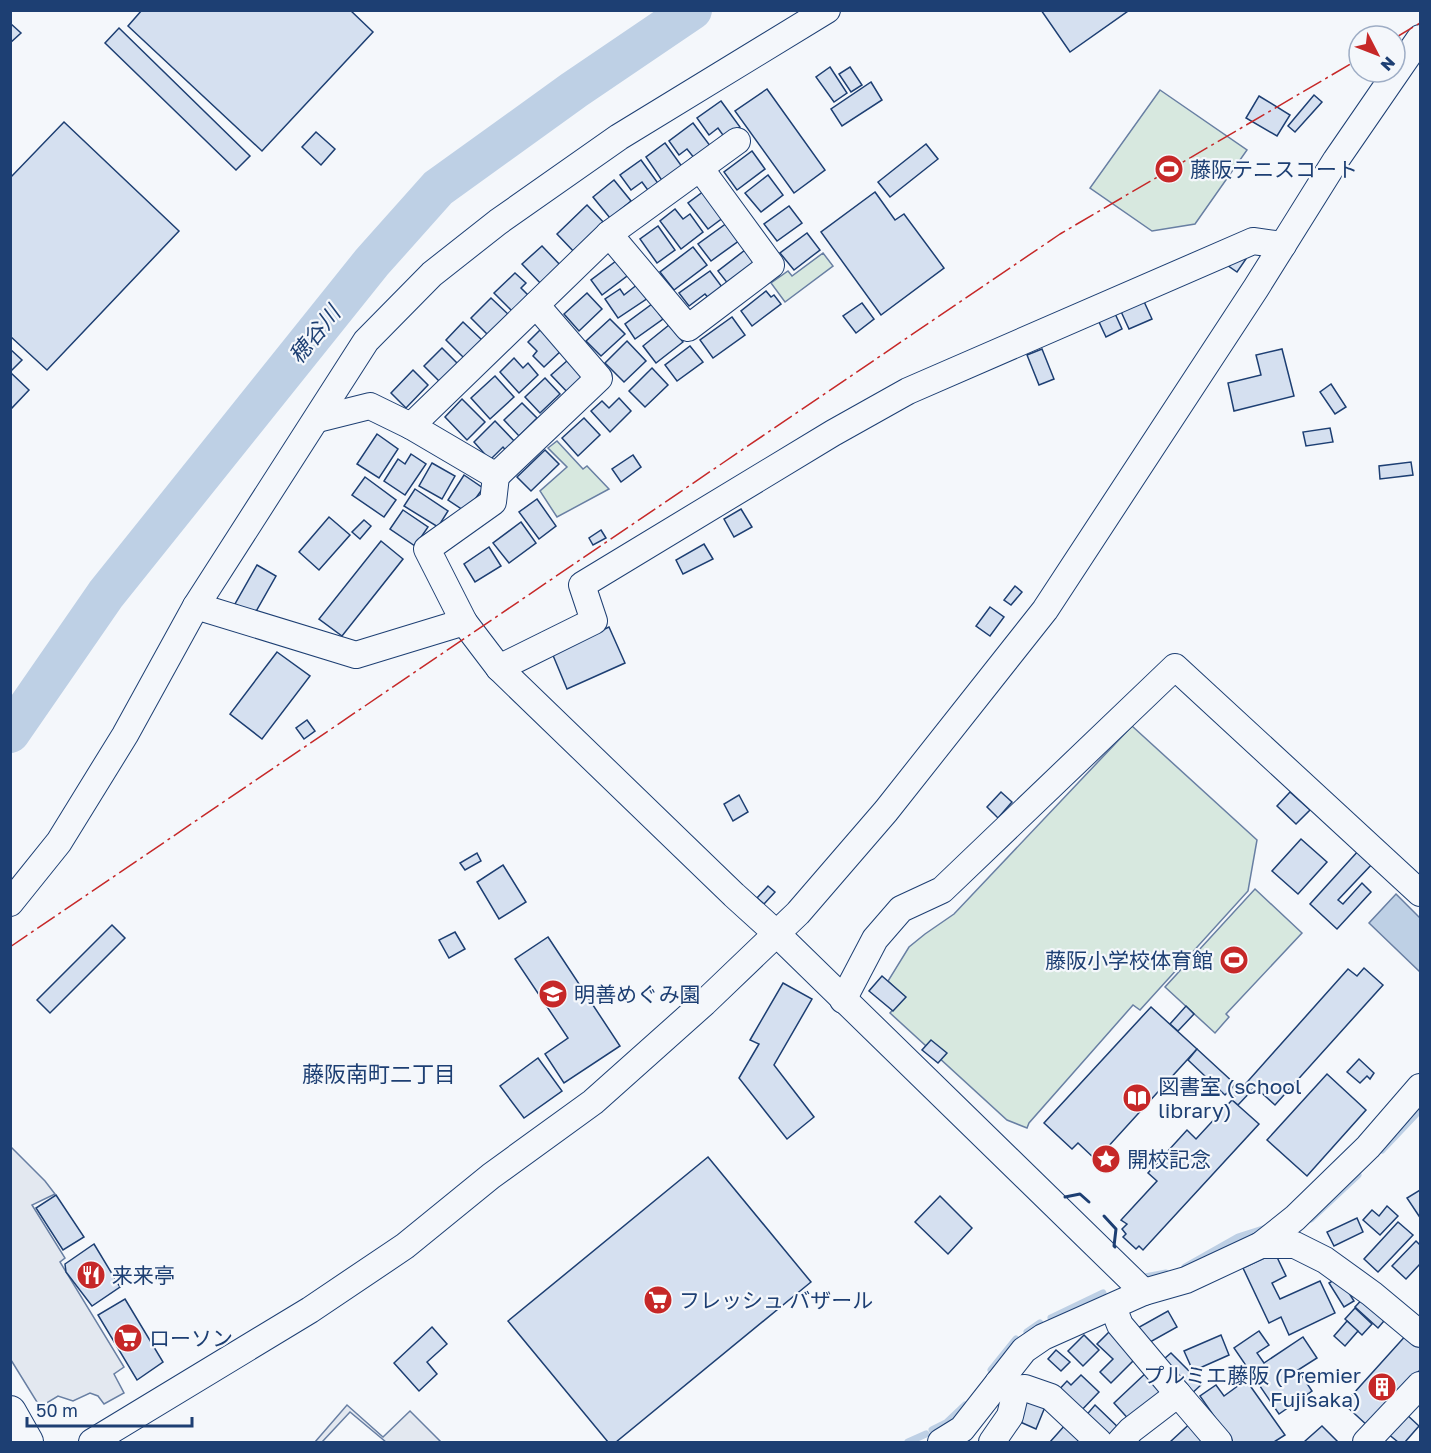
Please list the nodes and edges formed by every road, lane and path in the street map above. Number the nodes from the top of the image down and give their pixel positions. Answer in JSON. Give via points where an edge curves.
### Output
{"nodes":[{"id":1,"x":827,"y":10,"type":"edge"},
{"id":2,"x":1420,"y":38,"type":"edge"},
{"id":3,"x":737,"y":141,"type":"dead end"},
{"id":4,"x":700,"y":168,"type":"junction"},
{"id":5,"x":609,"y":234,"type":"junction"},
{"id":6,"x":1283,"y":245,"type":"junction"},
{"id":7,"x":536,"y":305,"type":"junction"},
{"id":8,"x":318,"y":419,"type":"junction"},
{"id":9,"x":411,"y":426,"type":"junction"},
{"id":10,"x":496,"y":476,"type":"junction"},
{"id":11,"x":196,"y":606,"type":"junction"},
{"id":12,"x":464,"y":622,"type":"junction"},
{"id":13,"x":498,"y":668,"type":"junction"},
{"id":14,"x":1420,"y":893,"type":"edge"},
{"id":15,"x":10,"y":903,"type":"edge"},
{"id":16,"x":777,"y":934,"type":"junction"},
{"id":17,"x":843,"y":1000,"type":"junction"},
{"id":18,"x":1420,"y":1088,"type":"edge"},
{"id":19,"x":1262,"y":1245,"type":"junction"},
{"id":20,"x":1144,"y":1292,"type":"junction"},
{"id":21,"x":1113,"y":1306,"type":"junction"},
{"id":22,"x":1420,"y":1334,"type":"edge"},
{"id":23,"x":1420,"y":1385,"type":"edge"},
{"id":24,"x":1001,"y":1386,"type":"junction"},
{"id":25,"x":1178,"y":1394,"type":"junction"},
{"id":26,"x":10,"y":1412,"type":"edge"},
{"id":27,"x":27,"y":1443,"type":"edge"},
{"id":28,"x":92,"y":1443,"type":"edge"},
{"id":29,"x":941,"y":1443,"type":"edge"},
{"id":30,"x":992,"y":1443,"type":"edge"},
{"id":31,"x":1100,"y":1443,"type":"edge"},
{"id":32,"x":1120,"y":1443,"type":"edge"},
{"id":33,"x":1219,"y":1443,"type":"edge"},
{"id":34,"x":1366,"y":1443,"type":"edge"}],
"edges":[{"from":1,"to":8,"type":"street","via":[[619,137],[432,274],[366,341]]},
{"from":2,"to":6,"type":"street"},
{"from":3,"to":4,"type":"street"},
{"from":4,"to":5,"type":"street"},
{"from":4,"to":5,"type":"street","via":[[771,265],[688,328]]},
{"from":5,"to":7,"type":"street"},
{"from":6,"to":13,"type":"street","via":[[1253,241],[909,392],[833,433],[582,585],[594,621]]},
{"from":6,"to":16,"type":"street","via":[[1045,610],[886,811]]},
{"from":7,"to":9,"type":"street"},
{"from":7,"to":10,"type":"street","via":[[598,378]]},
{"from":8,"to":9,"type":"street","via":[[369,406]]},
{"from":8,"to":11,"type":"street"},
{"from":9,"to":10,"type":"street"},
{"from":10,"to":12,"type":"street","via":[[493,502],[427,549]]},
{"from":11,"to":12,"type":"street","via":[[356,655]]},
{"from":11,"to":15,"type":"street","via":[[125,735],[59,842]]},
{"from":12,"to":13,"type":"street"},
{"from":13,"to":16,"type":"street"},
{"from":14,"to":17,"type":"street","via":[[1175,667],[942,890],[901,909],[875,939]]},
{"from":16,"to":17,"type":"street"},
{"from":16,"to":28,"type":"street","via":[[592,1102],[405,1246],[310,1310]]},
{"from":17,"to":20,"type":"street"},
{"from":18,"to":19,"type":"street","via":[[1368,1147]]},
{"from":19,"to":20,"type":"street","via":[[1186,1280]]},
{"from":19,"to":22,"type":"street","via":[[1295,1245],[1325,1260]]},
{"from":20,"to":21,"type":"street"},
{"from":21,"to":24,"type":"street","via":[[1043,1337],[1024,1350]]},
{"from":21,"to":25,"type":"street","via":[[1120,1325]]},
{"from":23,"to":34,"type":"street"},
{"from":24,"to":29,"type":"street","via":[[962,1429]]},
{"from":24,"to":30,"type":"street","via":[[1015,1395],[1010,1416]]},
{"from":24,"to":31,"type":"street","via":[[1051,1397]]},
{"from":25,"to":32,"type":"street"},
{"from":25,"to":33,"type":"street"},
{"from":26,"to":27,"type":"main road"}]}
